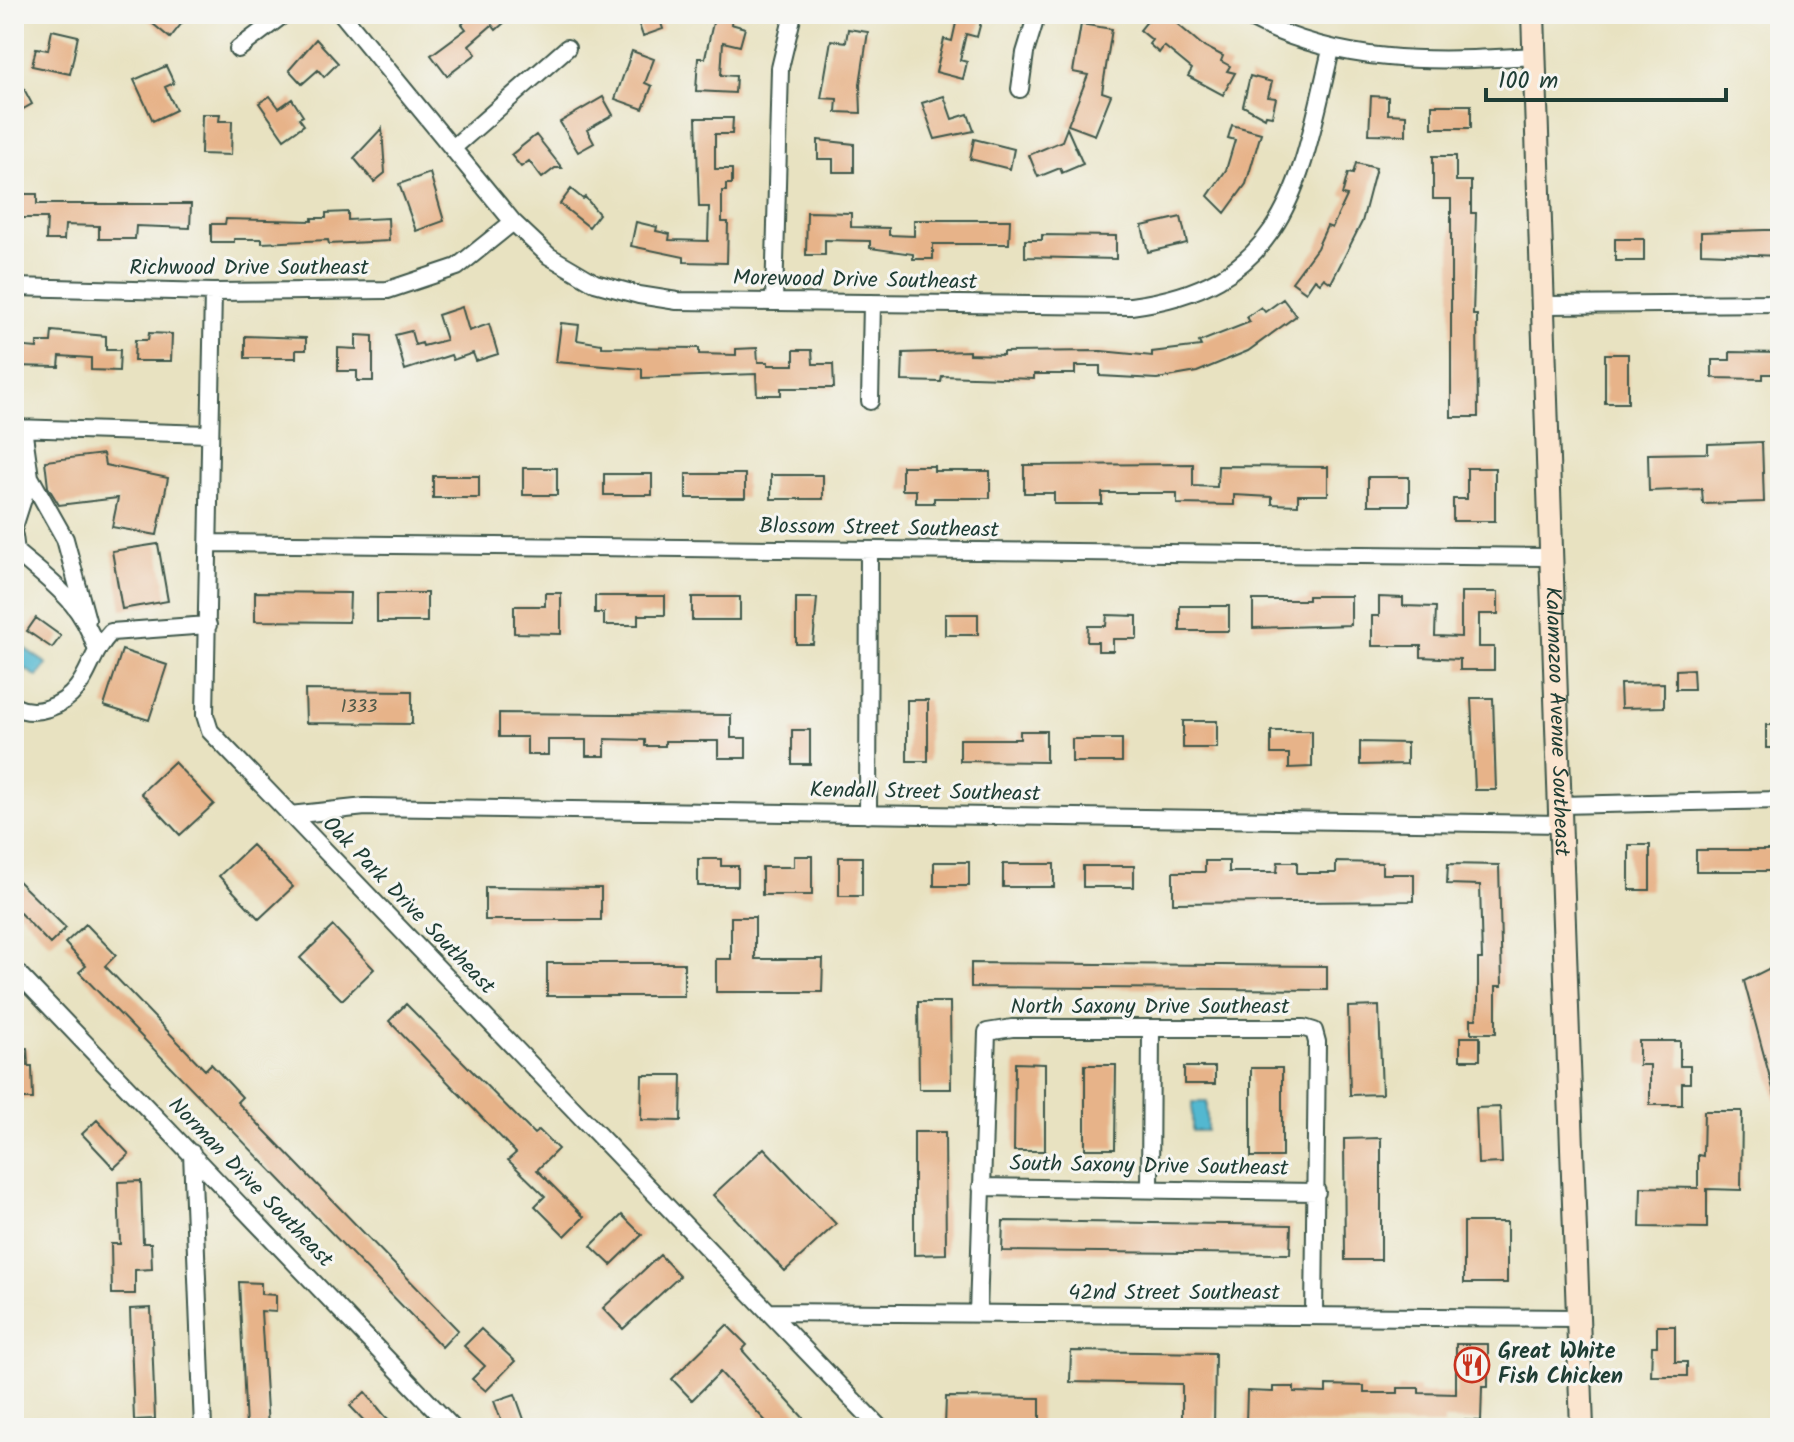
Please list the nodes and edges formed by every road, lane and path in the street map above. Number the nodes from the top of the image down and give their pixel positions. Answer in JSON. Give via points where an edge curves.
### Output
{"nodes":[{"id":1,"x":284,"y":14,"type":"edge"},
{"id":2,"x":342,"y":14,"type":"edge"},
{"id":3,"x":793,"y":14,"type":"edge"},
{"id":4,"x":1037,"y":14,"type":"edge"},
{"id":5,"x":1243,"y":14,"type":"edge"},
{"id":6,"x":1533,"y":14,"type":"edge"},
{"id":7,"x":567,"y":48,"type":"dead end"},
{"id":8,"x":238,"y":49,"type":"dead end"},
{"id":9,"x":1331,"y":50,"type":"junction"},
{"id":10,"x":1534,"y":56,"type":"junction"},
{"id":11,"x":1020,"y":89,"type":"dead end"},
{"id":12,"x":454,"y":147,"type":"junction"},
{"id":13,"x":513,"y":222,"type":"junction"},
{"id":14,"x":14,"y":287,"type":"edge"},
{"id":15,"x":213,"y":292,"type":"junction"},
{"id":16,"x":774,"y":302,"type":"junction"},
{"id":17,"x":872,"y":303,"type":"junction"},
{"id":18,"x":1780,"y":303,"type":"edge"},
{"id":19,"x":1544,"y":305,"type":"junction"},
{"id":20,"x":870,"y":401,"type":"dead end"},
{"id":21,"x":19,"y":428,"type":"edge"},
{"id":22,"x":209,"y":434,"type":"junction"},
{"id":23,"x":30,"y":477,"type":"junction"},
{"id":24,"x":14,"y":527,"type":"edge"},
{"id":25,"x":14,"y":536,"type":"edge"},
{"id":26,"x":209,"y":543,"type":"junction"},
{"id":27,"x":869,"y":551,"type":"junction"},
{"id":28,"x":1549,"y":557,"type":"junction"},
{"id":29,"x":87,"y":620,"type":"junction"},
{"id":30,"x":208,"y":625,"type":"junction"},
{"id":31,"x":96,"y":648,"type":"junction"},
{"id":32,"x":14,"y":706,"type":"edge"},
{"id":33,"x":1780,"y":800,"type":"edge"},
{"id":34,"x":290,"y":815,"type":"junction"},
{"id":35,"x":868,"y":815,"type":"junction"},
{"id":36,"x":1561,"y":815,"type":"junction"},
{"id":37,"x":14,"y":969,"type":"edge"},
{"id":38,"x":1151,"y":1028,"type":"junction"},
{"id":39,"x":192,"y":1153,"type":"junction"},
{"id":40,"x":981,"y":1187,"type":"junction"},
{"id":41,"x":1150,"y":1189,"type":"junction"},
{"id":42,"x":1317,"y":1192,"type":"junction"},
{"id":43,"x":768,"y":1312,"type":"junction"},
{"id":44,"x":978,"y":1313,"type":"junction"},
{"id":45,"x":1314,"y":1316,"type":"junction"},
{"id":46,"x":1578,"y":1318,"type":"junction"},
{"id":47,"x":203,"y":1428,"type":"edge"},
{"id":48,"x":453,"y":1428,"type":"edge"},
{"id":49,"x":880,"y":1428,"type":"edge"},
{"id":50,"x":1582,"y":1428,"type":"edge"}],
"edges":[{"from":1,"to":8,"type":"street"},
{"from":2,"to":12,"type":"street","name":"Morewood Drive Southeast"},
{"from":3,"to":16,"type":"street","via":[[780,68]]},
{"from":4,"to":11,"type":"street"},
{"from":5,"to":9,"type":"street"},
{"from":6,"to":10,"type":"main road","name":"Kalamazoo Avenue Southeast"},
{"from":7,"to":12,"type":"street"},
{"from":9,"to":10,"type":"street","via":[[1429,62]]},
{"from":9,"to":17,"type":"street","name":"Morewood Drive Southeast","via":[[1302,174],[1279,224],[1241,265],[1212,285],[1131,306]]},
{"from":10,"to":19,"type":"main road","name":"Kalamazoo Avenue Southeast"},
{"from":12,"to":13,"type":"street","name":"Morewood Drive Southeast"},
{"from":13,"to":15,"type":"street","name":"Richwood Drive Southeast","via":[[457,267],[388,290]]},
{"from":13,"to":16,"type":"street","name":"Morewood Drive Southeast","via":[[549,256],[595,283],[677,301]]},
{"from":14,"to":15,"type":"street","name":"Richwood Drive Southeast"},
{"from":15,"to":22,"type":"street","name":"Oak Park Drive Southeast"},
{"from":16,"to":17,"type":"street","name":"Morewood Drive Southeast"},
{"from":17,"to":20,"type":"street"},
{"from":18,"to":19,"type":"street"},
{"from":19,"to":28,"type":"main road","name":"Kalamazoo Avenue Southeast"},
{"from":21,"to":22,"type":"street"},
{"from":21,"to":23,"type":"street"},
{"from":22,"to":26,"type":"street","name":"Oak Park Drive Southeast"},
{"from":23,"to":24,"type":"street"},
{"from":23,"to":29,"type":"street","via":[[65,539]]},
{"from":25,"to":29,"type":"street","via":[[16,552],[65,593]]},
{"from":26,"to":27,"type":"street","name":"Blossom Street Southeast"},
{"from":26,"to":30,"type":"street","name":"Oak Park Drive Southeast"},
{"from":27,"to":28,"type":"street","name":"Blossom Street Southeast"},
{"from":27,"to":35,"type":"street"},
{"from":28,"to":36,"type":"main road","name":"Kalamazoo Avenue Southeast"},
{"from":29,"to":31,"type":"street"},
{"from":30,"to":31,"type":"street","via":[[111,632]]},
{"from":30,"to":34,"type":"street","name":"Oak Park Drive Southeast","via":[[205,715],[210,731]]},
{"from":31,"to":32,"type":"street","via":[[77,688],[56,704],[24,712]]},
{"from":33,"to":36,"type":"street","name":"Kendall Street Southeast"},
{"from":34,"to":35,"type":"street","name":"Kendall Street Southeast","via":[[365,807]]},
{"from":34,"to":43,"type":"street","name":"Oak Park Drive Southeast"},
{"from":35,"to":36,"type":"street","name":"Kendall Street Southeast"},
{"from":36,"to":46,"type":"main road","name":"Kalamazoo Avenue Southeast"},
{"from":37,"to":39,"type":"street","name":"Norman Drive Southeast"},
{"from":38,"to":40,"type":"street","name":"North Saxony Drive Southeast","via":[[987,1032]]},
{"from":38,"to":41,"type":"street"},
{"from":38,"to":42,"type":"street","name":"North Saxony Drive Southeast","via":[[1314,1031]]},
{"from":39,"to":47,"type":"street"},
{"from":39,"to":48,"type":"street","name":"Norman Drive Southeast"},
{"from":40,"to":41,"type":"street","name":"South Saxony Drive Southeast"},
{"from":40,"to":44,"type":"street"},
{"from":41,"to":42,"type":"street","name":"South Saxony Drive Southeast"},
{"from":42,"to":45,"type":"street"},
{"from":43,"to":44,"type":"street","name":"42nd Street Southeast"},
{"from":43,"to":49,"type":"street","name":"Oak Park Drive Southeast"},
{"from":44,"to":45,"type":"street","name":"42nd Street Southeast"},
{"from":45,"to":46,"type":"street","name":"42nd Street Southeast"},
{"from":46,"to":50,"type":"main road","name":"Kalamazoo Avenue Southeast"}]}
